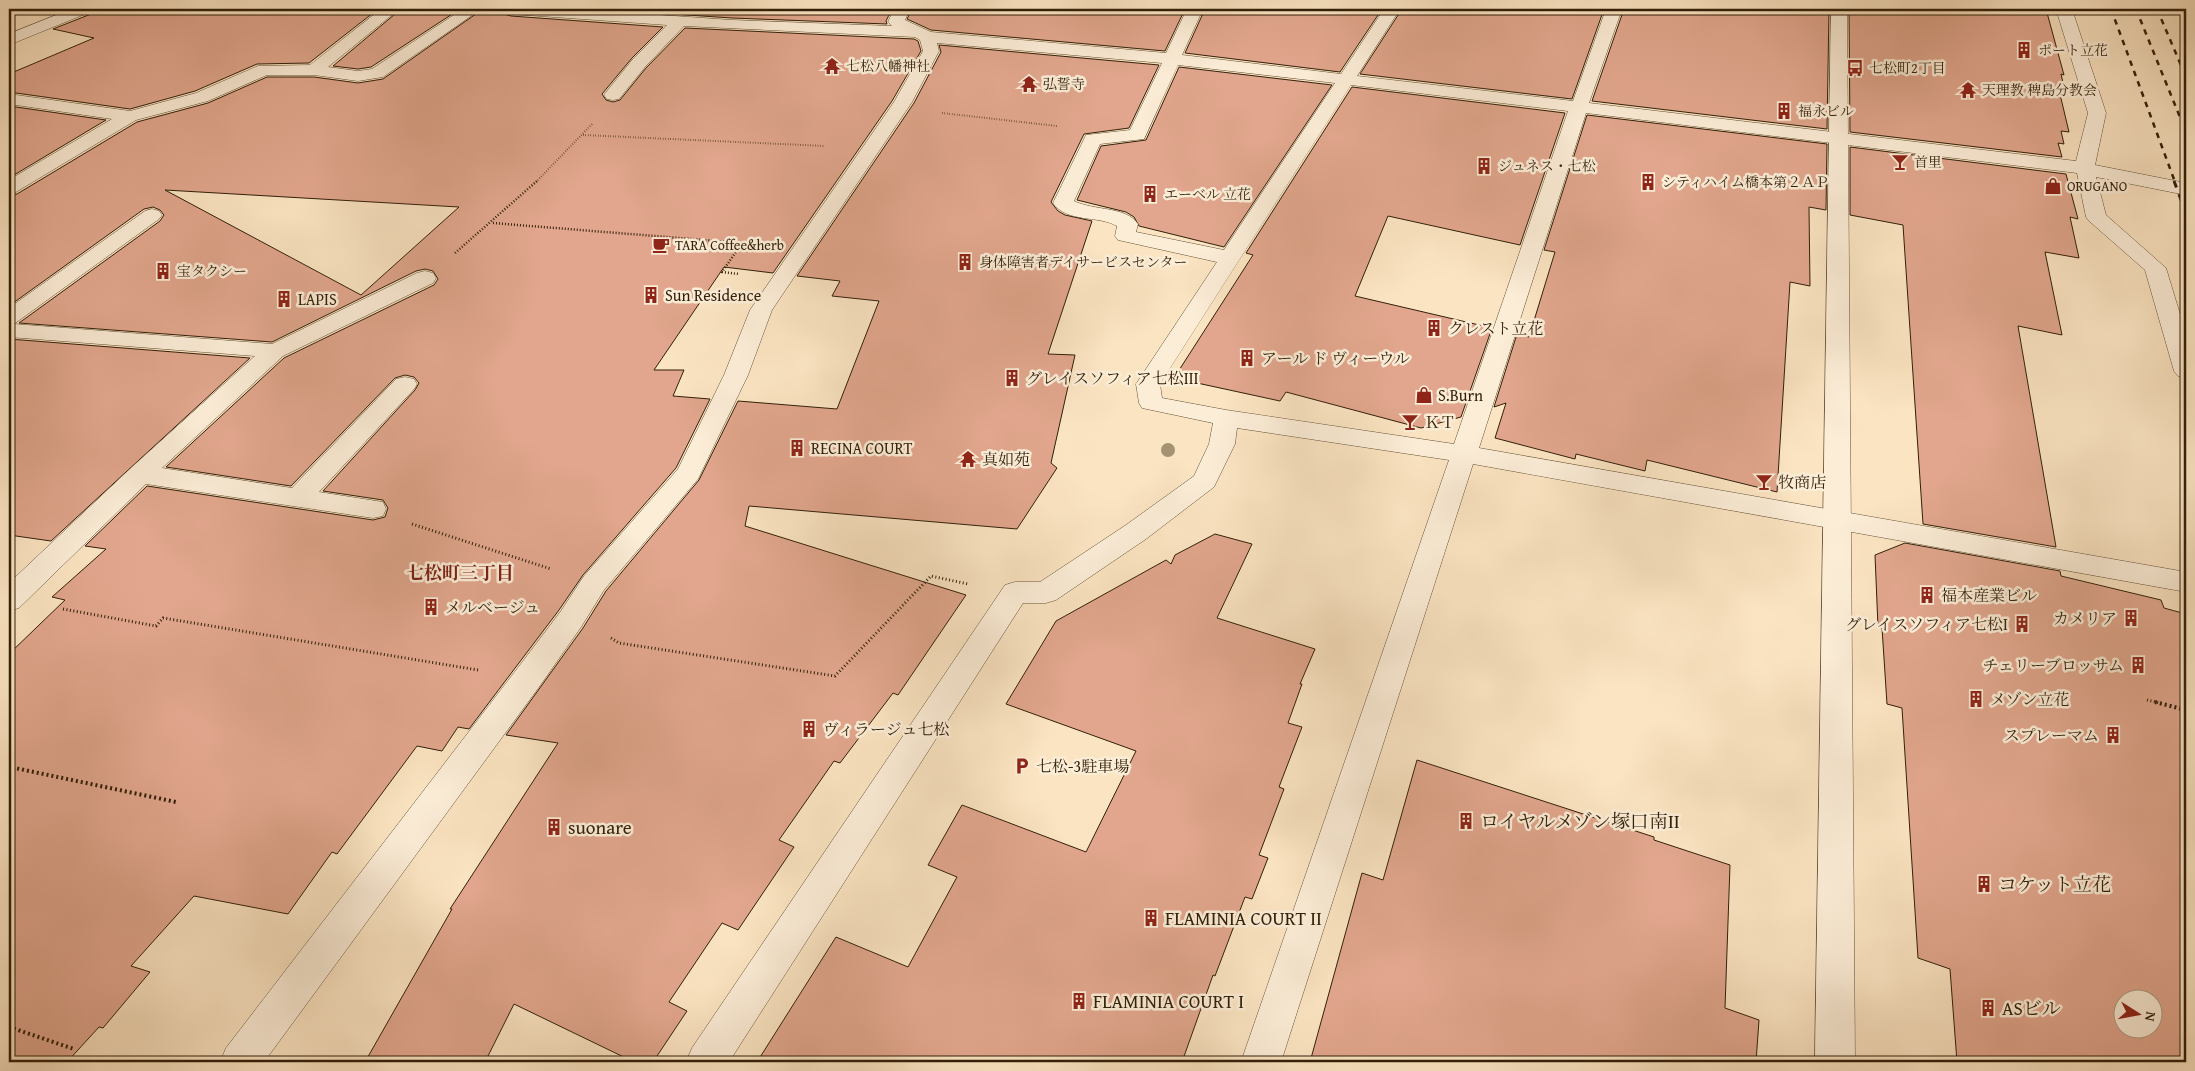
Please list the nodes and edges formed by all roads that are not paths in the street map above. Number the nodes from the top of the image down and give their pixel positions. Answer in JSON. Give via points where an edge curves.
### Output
{"nodes":[{"id":1,"x":84,"y":9,"type":"edge"},
{"id":2,"x":391,"y":9,"type":"edge"},
{"id":3,"x":473,"y":9,"type":"edge"},
{"id":4,"x":511,"y":9,"type":"edge"},
{"id":5,"x":664,"y":9,"type":"edge"},
{"id":6,"x":902,"y":9,"type":"edge"},
{"id":7,"x":1195,"y":9,"type":"edge"},
{"id":8,"x":1392,"y":9,"type":"edge"},
{"id":9,"x":1614,"y":9,"type":"edge"},
{"id":10,"x":1839,"y":9,"type":"edge"},
{"id":11,"x":2064,"y":9,"type":"edge"},
{"id":12,"x":646,"y":19,"type":"junction"},
{"id":13,"x":679,"y":22,"type":"junction"},
{"id":14,"x":923,"y":35,"type":"junction"},
{"id":15,"x":9,"y":40,"type":"edge"},
{"id":16,"x":1172,"y":59,"type":"junction"},
{"id":17,"x":314,"y":70,"type":"junction"},
{"id":18,"x":1346,"y":79,"type":"junction"},
{"id":19,"x":613,"y":95,"type":"road end"},
{"id":20,"x":9,"y":99,"type":"edge"},
{"id":21,"x":1578,"y":108,"type":"junction"},
{"id":22,"x":130,"y":116,"type":"junction"},
{"id":23,"x":1838,"y":138,"type":"junction"},
{"id":24,"x":2086,"y":170,"type":"junction"},
{"id":25,"x":9,"y":188,"type":"edge"},
{"id":26,"x":2186,"y":189,"type":"edge"},
{"id":27,"x":152,"y":215,"type":"dead end"},
{"id":28,"x":1230,"y":258,"type":"junction"},
{"id":29,"x":425,"y":278,"type":"road end"},
{"id":30,"x":9,"y":318,"type":"edge"},
{"id":31,"x":9,"y":330,"type":"edge"},
{"id":32,"x":275,"y":351,"type":"junction"},
{"id":33,"x":2186,"y":371,"type":"edge"},
{"id":34,"x":405,"y":384,"type":"dead end"},
{"id":35,"x":1226,"y":418,"type":"junction"},
{"id":36,"x":1464,"y":454,"type":"junction"},
{"id":37,"x":140,"y":474,"type":"junction"},
{"id":38,"x":298,"y":498,"type":"junction"},
{"id":39,"x":373,"y":508,"type":"road end"},
{"id":40,"x":1838,"y":522,"type":"junction"},
{"id":41,"x":2186,"y":582,"type":"edge"},
{"id":42,"x":9,"y":599,"type":"edge"},
{"id":43,"x":240,"y":1062,"type":"edge"},
{"id":44,"x":706,"y":1062,"type":"edge"},
{"id":45,"x":1261,"y":1062,"type":"edge"},
{"id":46,"x":1835,"y":1062,"type":"edge"}],
"edges":[{"from":1,"to":15,"type":"street"},
{"from":2,"to":17,"type":"street"},
{"from":3,"to":17,"type":"street","via":[[378,73],[358,76]]},
{"from":4,"to":12,"type":"street"},
{"from":5,"to":12,"type":"street"},
{"from":6,"to":14,"type":"street","via":[[896,22]]},
{"from":7,"to":16,"type":"street"},
{"from":8,"to":18,"type":"street"},
{"from":9,"to":21,"type":"street"},
{"from":10,"to":23,"type":"street"},
{"from":11,"to":24,"type":"street","via":[[2097,113]]},
{"from":12,"to":13,"type":"street"},
{"from":13,"to":14,"type":"street"},
{"from":13,"to":19,"type":"street"},
{"from":14,"to":16,"type":"street"},
{"from":14,"to":43,"type":"street","via":[[930,51],[899,108],[761,310],[736,374],[689,473],[594,583],[572,619]]},
{"from":16,"to":18,"type":"street"},
{"from":16,"to":28,"type":"street","via":[[1137,134],[1093,139],[1063,203],[1081,212],[1114,216],[1128,224],[1124,236]]},
{"from":17,"to":22,"type":"street","via":[[264,70],[202,97]]},
{"from":18,"to":21,"type":"street"},
{"from":18,"to":28,"type":"street"},
{"from":20,"to":22,"type":"street"},
{"from":21,"to":23,"type":"street"},
{"from":21,"to":36,"type":"street"},
{"from":22,"to":25,"type":"street"},
{"from":23,"to":24,"type":"street"},
{"from":23,"to":40,"type":"street"},
{"from":24,"to":26,"type":"street"},
{"from":24,"to":33,"type":"street","via":[[2096,217],[2155,268]]},
{"from":27,"to":30,"type":"street"},
{"from":28,"to":35,"type":"street","via":[[1148,384],[1151,403]]},
{"from":29,"to":32,"type":"street"},
{"from":31,"to":32,"type":"street"},
{"from":32,"to":37,"type":"street"},
{"from":34,"to":38,"type":"street"},
{"from":35,"to":36,"type":"street"},
{"from":35,"to":44,"type":"street","via":[[1222,444],[1205,480],[1136,532],[1046,592],[1015,593]]},
{"from":36,"to":40,"type":"street"},
{"from":36,"to":45,"type":"street"},
{"from":37,"to":38,"type":"street"},
{"from":37,"to":42,"type":"street"},
{"from":38,"to":39,"type":"street"},
{"from":40,"to":41,"type":"street"},
{"from":40,"to":46,"type":"street"}]}
